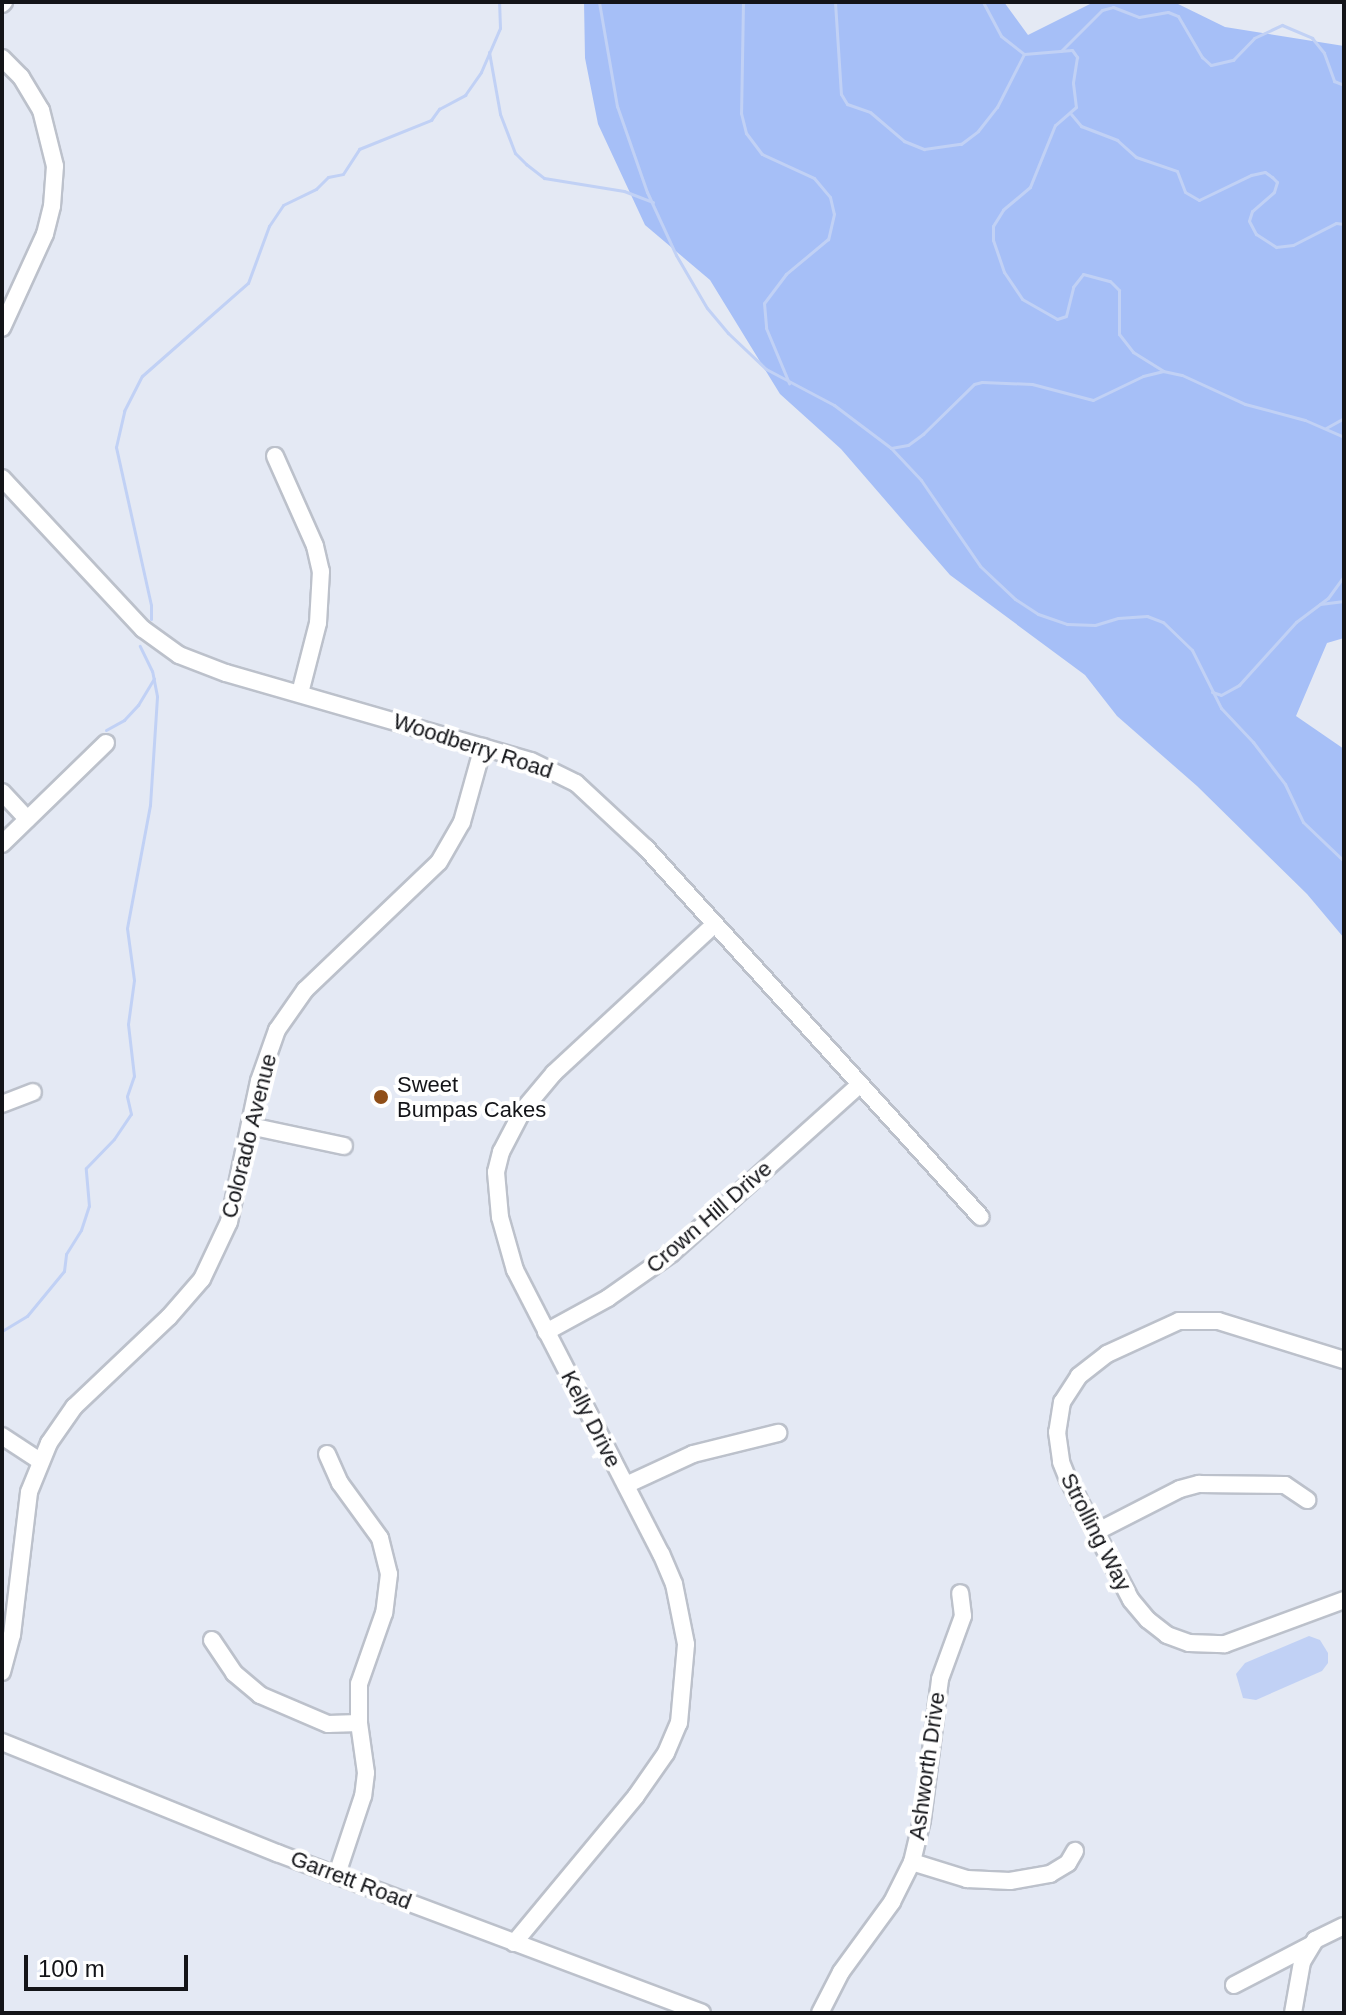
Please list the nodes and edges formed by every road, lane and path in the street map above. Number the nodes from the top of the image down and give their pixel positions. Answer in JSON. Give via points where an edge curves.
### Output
{"nodes":[{"id":1,"x":2,"y":58,"type":"edge"},
{"id":2,"x":2,"y":328,"type":"edge"},
{"id":3,"x":275,"y":456,"type":"dead end"},
{"id":4,"x":2,"y":478,"type":"edge"},
{"id":5,"x":300,"y":693,"type":"junction"},
{"id":6,"x":106,"y":743,"type":"dead end"},
{"id":7,"x":483,"y":747,"type":"junction"},
{"id":8,"x":2,"y":792,"type":"edge"},
{"id":9,"x":27,"y":819,"type":"junction"},
{"id":10,"x":2,"y":844,"type":"edge"},
{"id":11,"x":714,"y":925,"type":"junction"},
{"id":12,"x":859,"y":1085,"type":"junction"},
{"id":13,"x":33,"y":1092,"type":"dead end"},
{"id":14,"x":2,"y":1104,"type":"edge"},
{"id":15,"x":250,"y":1126,"type":"junction"},
{"id":16,"x":344,"y":1146,"type":"dead end"},
{"id":17,"x":981,"y":1217,"type":"dead end"},
{"id":18,"x":546,"y":1332,"type":"junction"},
{"id":19,"x":1344,"y":1360,"type":"edge"},
{"id":20,"x":778,"y":1433,"type":"dead end"},
{"id":21,"x":2,"y":1436,"type":"edge"},
{"id":22,"x":327,"y":1454,"type":"dead end"},
{"id":23,"x":40,"y":1461,"type":"junction"},
{"id":24,"x":626,"y":1485,"type":"junction"},
{"id":25,"x":1307,"y":1500,"type":"dead end"},
{"id":26,"x":1096,"y":1532,"type":"junction"},
{"id":27,"x":960,"y":1593,"type":"dead end"},
{"id":28,"x":1344,"y":1600,"type":"edge"},
{"id":29,"x":212,"y":1640,"type":"dead end"},
{"id":30,"x":2,"y":1672,"type":"edge"},
{"id":31,"x":359,"y":1723,"type":"junction"},
{"id":32,"x":2,"y":1742,"type":"edge"},
{"id":33,"x":1075,"y":1851,"type":"dead end"},
{"id":34,"x":912,"y":1862,"type":"junction"},
{"id":35,"x":337,"y":1874,"type":"junction"},
{"id":36,"x":1344,"y":1926,"type":"edge"},
{"id":37,"x":514,"y":1943,"type":"junction"},
{"id":38,"x":1312,"y":1944,"type":"junction"},
{"id":39,"x":1234,"y":1985,"type":"dead end"},
{"id":40,"x":702,"y":2013,"type":"edge"},
{"id":41,"x":820,"y":2013,"type":"edge"},
{"id":42,"x":1293,"y":2013,"type":"edge"}],
"edges":[{"from":1,"to":2,"type":"street","via":[[41,110],[55,181],[45,234]]},
{"from":3,"to":5,"type":"street","via":[[321,571],[318,623]]},
{"from":4,"to":5,"type":"street","name":"Woodberry Road","via":[[163,646],[201,665]]},
{"from":5,"to":7,"type":"street","name":"Woodberry Road"},
{"from":6,"to":9,"type":"street"},
{"from":7,"to":11,"type":"street","name":"Woodberry Road","via":[[548,767],[593,796]]},
{"from":7,"to":15,"type":"street","name":"Colorado Avenue","via":[[462,822],[439,862],[314,980],[277,1030]]},
{"from":8,"to":9,"type":"street"},
{"from":9,"to":10,"type":"street"},
{"from":11,"to":12,"type":"street","name":"Woodberry Road"},
{"from":11,"to":18,"type":"street","name":"Kelly Drive","via":[[554,1073],[523,1110],[501,1152],[496,1172],[505,1246]]},
{"from":12,"to":17,"type":"street","name":"Woodberry Road"},
{"from":12,"to":18,"type":"street","name":"Crown Hill Drive","via":[[672,1253],[608,1298]]},
{"from":13,"to":14,"type":"street"},
{"from":15,"to":16,"type":"street"},
{"from":15,"to":23,"type":"street","name":"Colorado Avenue","via":[[224,1237],[202,1279],[74,1407]]},
{"from":18,"to":24,"type":"street","name":"Kelly Drive"},
{"from":19,"to":26,"type":"street","name":"Strolling Way","via":[[1205,1319],[1163,1326],[1092,1364],[1069,1389],[1057,1432],[1061,1462]]},
{"from":20,"to":24,"type":"street","via":[[693,1454]]},
{"from":21,"to":23,"type":"street"},
{"from":22,"to":31,"type":"street","via":[[340,1483],[375,1529],[387,1560],[384,1613],[361,1670]]},
{"from":23,"to":30,"type":"street","name":"Colorado Avenue","via":[[25,1514],[12,1635]]},
{"from":24,"to":37,"type":"street","name":"Kelly Drive","via":[[661,1554],[683,1618],[686,1657],[679,1723],[666,1753],[636,1796]]},
{"from":25,"to":26,"type":"street","via":[[1285,1485],[1199,1484]]},
{"from":26,"to":28,"type":"street","name":"Strolling Way","via":[[1139,1611],[1178,1640],[1225,1644]]},
{"from":27,"to":34,"type":"street","name":"Ashworth Drive","via":[[963,1616],[937,1693]]},
{"from":29,"to":31,"type":"street","via":[[234,1673],[260,1695],[328,1724]]},
{"from":31,"to":35,"type":"street","via":[[366,1773],[357,1820]]},
{"from":32,"to":35,"type":"street","name":"Garrett Road"},
{"from":33,"to":34,"type":"street","via":[[1060,1869],[1010,1881],[967,1879]]},
{"from":34,"to":41,"type":"street","name":"Ashworth Drive"},
{"from":35,"to":37,"type":"street","name":"Garrett Road"},
{"from":36,"to":38,"type":"street"},
{"from":37,"to":40,"type":"street","name":"Garrett Road"},
{"from":38,"to":39,"type":"street"},
{"from":38,"to":42,"type":"street","via":[[1302,1962]]}]}
